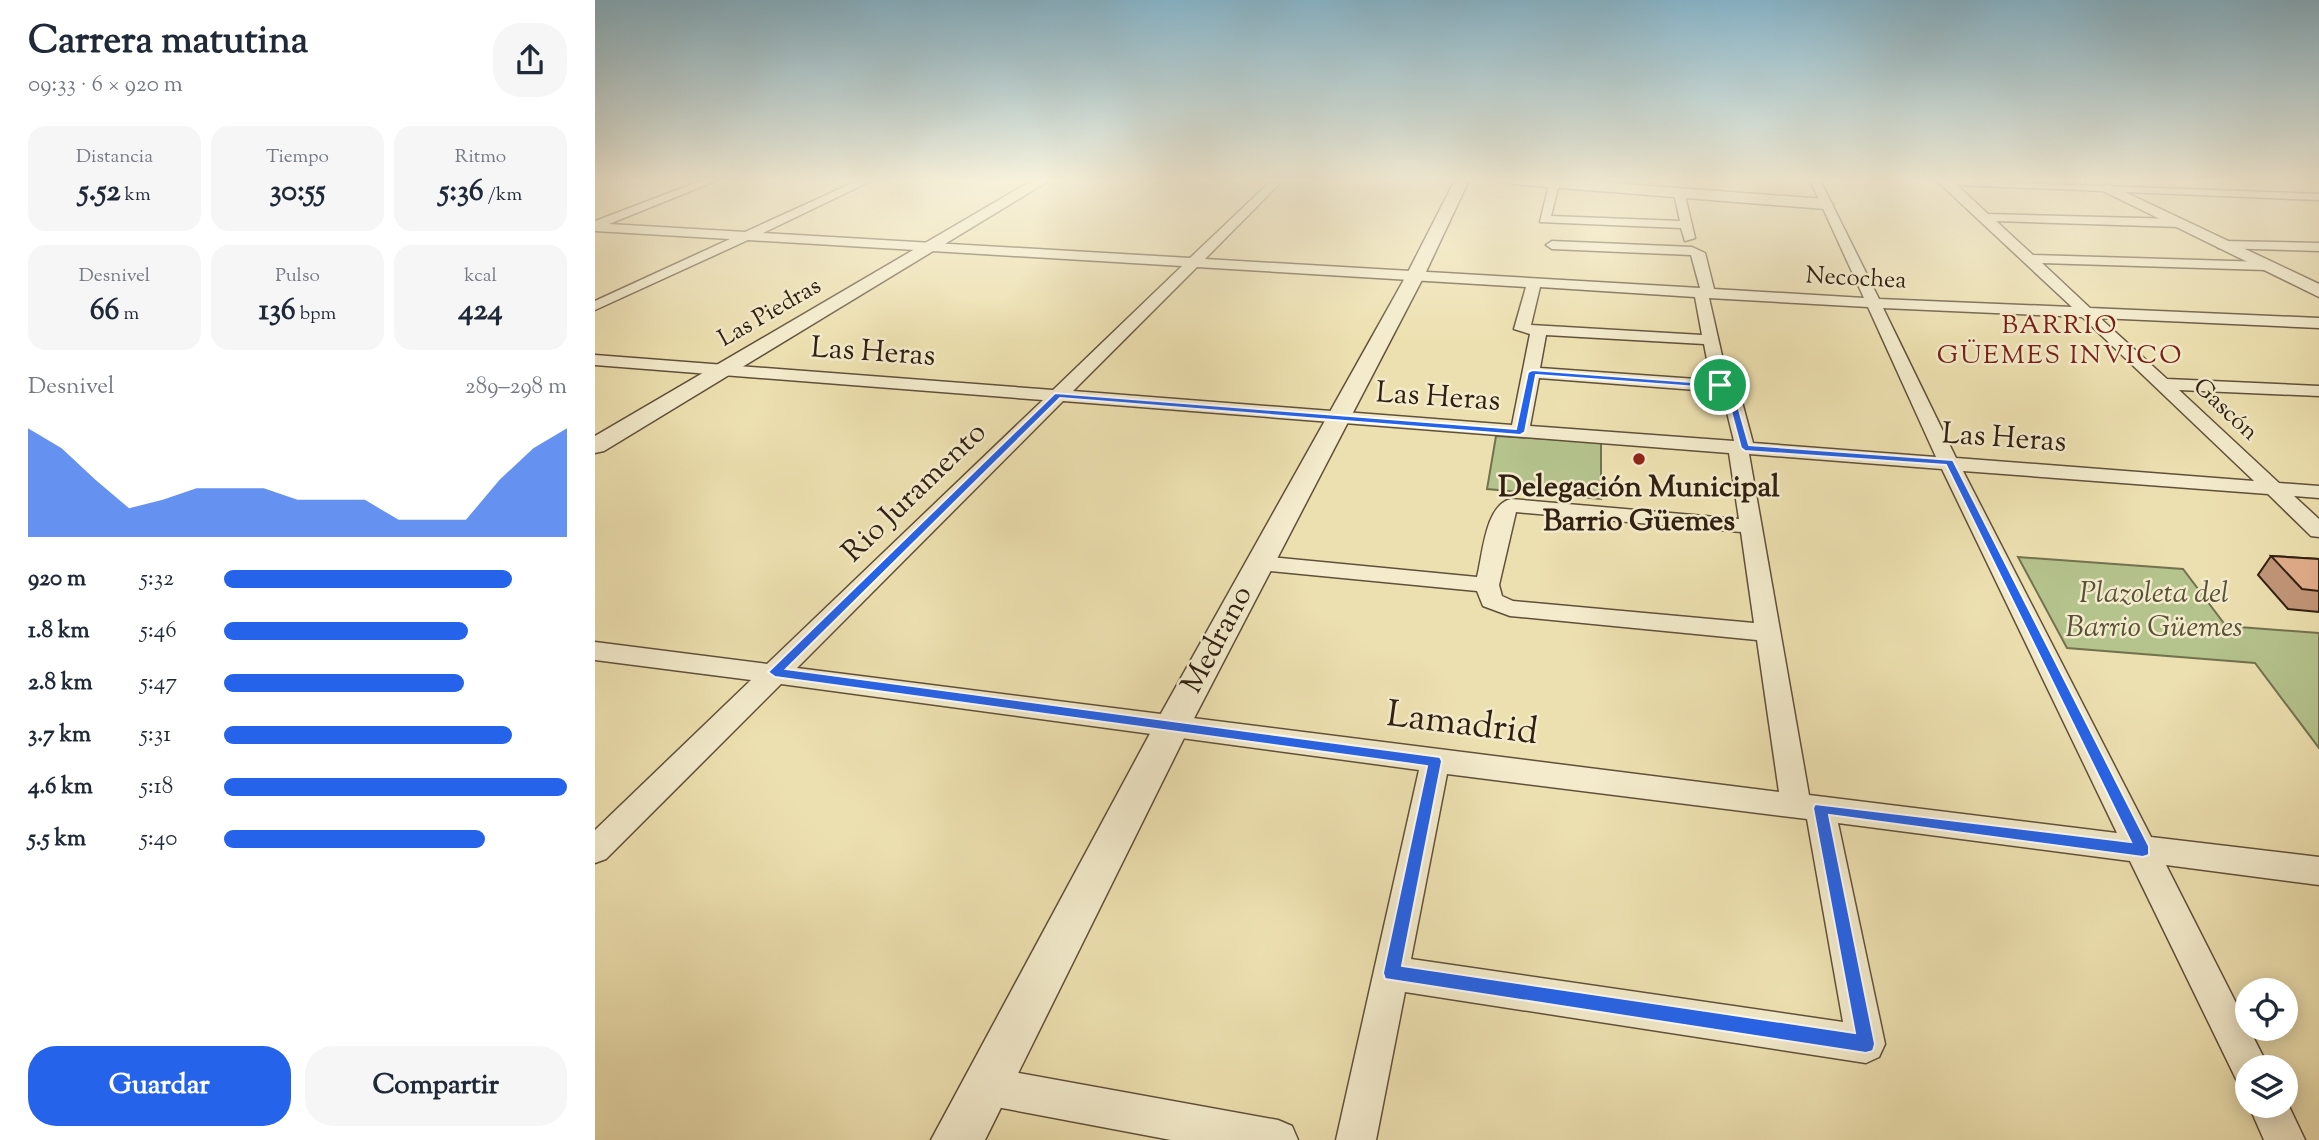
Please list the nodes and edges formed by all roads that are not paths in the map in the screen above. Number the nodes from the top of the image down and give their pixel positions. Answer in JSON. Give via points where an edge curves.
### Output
{"nodes":[{"id":1,"x":689,"y":233,"type":"edge"},
{"id":2,"x":755,"y":233,"type":"edge"},
{"id":3,"x":955,"y":233,"type":"edge"},
{"id":4,"x":1223,"y":233,"type":"edge"},
{"id":5,"x":1436,"y":233,"type":"edge"},
{"id":6,"x":1553,"y":233,"type":"edge"},
{"id":7,"x":1687,"y":233,"type":"edge"},
{"id":8,"x":1839,"y":233,"type":"edge"},
{"id":9,"x":2002,"y":233,"type":"edge"},
{"id":10,"x":2200,"y":233,"type":"edge"},
{"id":11,"x":747,"y":237,"type":"junction"},
{"id":12,"x":2223,"y":245,"type":"junction"},
{"id":13,"x":932,"y":247,"type":"junction"},
{"id":14,"x":2319,"y":247,"type":"edge"},
{"id":15,"x":1692,"y":251,"type":"junction"},
{"id":16,"x":2031,"y":258,"type":"junction"},
{"id":17,"x":1193,"y":262,"type":"junction"},
{"id":18,"x":2266,"y":266,"type":"junction"},
{"id":19,"x":1547,"y":268,"type":"junction"},
{"id":20,"x":1415,"y":276,"type":"junction"},
{"id":21,"x":2319,"y":291,"type":"edge"},
{"id":22,"x":1704,"y":293,"type":"junction"},
{"id":23,"x":1873,"y":303,"type":"junction"},
{"id":24,"x":595,"y":306,"type":"edge"},
{"id":25,"x":2090,"y":314,"type":"junction"},
{"id":26,"x":2319,"y":323,"type":"edge"},
{"id":27,"x":1539,"y":330,"type":"junction"},
{"id":28,"x":1709,"y":340,"type":"junction"},
{"id":29,"x":595,"y":360,"type":"edge"},
{"id":30,"x":723,"y":369,"type":"junction"},
{"id":31,"x":1532,"y":372,"type":"junction"},
{"id":32,"x":2161,"y":384,"type":"junction"},
{"id":33,"x":1720,"y":385,"type":"junction"},
{"id":34,"x":2319,"y":391,"type":"edge"},
{"id":35,"x":1058,"y":395,"type":"junction"},
{"id":36,"x":1338,"y":418,"type":"junction"},
{"id":37,"x":1520,"y":432,"type":"junction"},
{"id":38,"x":595,"y":446,"type":"edge"},
{"id":39,"x":1742,"y":448,"type":"junction"},
{"id":40,"x":1949,"y":463,"type":"junction"},
{"id":41,"x":2274,"y":488,"type":"junction"},
{"id":42,"x":2319,"y":492,"type":"edge"},
{"id":43,"x":1751,"y":526,"type":"junction"},
{"id":44,"x":2319,"y":531,"type":"edge"},
{"id":45,"x":1259,"y":564,"type":"junction"},
{"id":46,"x":1487,"y":586,"type":"junction"},
{"id":47,"x":1768,"y":634,"type":"junction"},
{"id":48,"x":595,"y":651,"type":"edge"},
{"id":49,"x":775,"y":672,"type":"junction"},
{"id":50,"x":1172,"y":726,"type":"junction"},
{"id":51,"x":1435,"y":761,"type":"junction"},
{"id":52,"x":1808,"y":807,"type":"junction"},
{"id":53,"x":595,"y":850,"type":"edge"},
{"id":54,"x":2143,"y":850,"type":"junction"},
{"id":55,"x":2319,"y":871,"type":"edge"},
{"id":56,"x":1392,"y":973,"type":"junction"},
{"id":57,"x":2244,"y":1055,"type":"edge"},
{"id":58,"x":986,"y":1086,"type":"junction"},
{"id":59,"x":2275,"y":1118,"type":"edge"},
{"id":60,"x":957,"y":1140,"type":"edge"},
{"id":61,"x":1277,"y":1140,"type":"edge"},
{"id":62,"x":1356,"y":1140,"type":"edge"},
{"id":63,"x":2285,"y":1140,"type":"edge"}],
"edges":[{"from":1,"to":11,"type":"street","name":"Necochea"},
{"from":2,"to":11,"type":"street"},
{"from":3,"to":13,"type":"street","name":"Las Piedras"},
{"from":4,"to":17,"type":"street","name":"Rio Juramento"},
{"from":5,"to":20,"type":"street","name":"Medrano"},
{"from":6,"to":19,"type":"street"},
{"from":7,"to":15,"type":"street"},
{"from":8,"to":23,"type":"street"},
{"from":9,"to":16,"type":"street","name":"Gascón"},
{"from":10,"to":12,"type":"street"},
{"from":11,"to":13,"type":"street","name":"Necochea"},
{"from":11,"to":24,"type":"street"},
{"from":12,"to":14,"type":"street"},
{"from":12,"to":18,"type":"street"},
{"from":13,"to":17,"type":"street","name":"Necochea"},
{"from":13,"to":30,"type":"street","name":"Las Piedras"},
{"from":15,"to":19,"type":"street"},
{"from":15,"to":22,"type":"street","via":[[1699,253]]},
{"from":16,"to":18,"type":"street"},
{"from":16,"to":25,"type":"street","name":"Gascón"},
{"from":17,"to":20,"type":"street","name":"Necochea"},
{"from":17,"to":35,"type":"street","name":"Rio Juramento"},
{"from":18,"to":21,"type":"street"},
{"from":19,"to":20,"type":"street","name":"Necochea"},
{"from":19,"to":22,"type":"street","name":"Necochea"},
{"from":19,"to":27,"type":"street","via":[[1522,329]]},
{"from":20,"to":36,"type":"street","name":"Medrano"},
{"from":22,"to":23,"type":"street","name":"Necochea"},
{"from":22,"to":28,"type":"street"},
{"from":23,"to":25,"type":"street","name":"Necochea"},
{"from":23,"to":40,"type":"street"},
{"from":25,"to":26,"type":"street","name":"Necochea"},
{"from":25,"to":32,"type":"street","name":"Gascón"},
{"from":27,"to":28,"type":"street"},
{"from":27,"to":31,"type":"street"},
{"from":28,"to":33,"type":"street"},
{"from":29,"to":30,"type":"street","name":"Las Heras"},
{"from":30,"to":35,"type":"street","name":"Las Heras"},
{"from":30,"to":38,"type":"street","name":"Las Piedras"},
{"from":31,"to":33,"type":"street"},
{"from":31,"to":37,"type":"street"},
{"from":32,"to":34,"type":"street"},
{"from":32,"to":41,"type":"street","name":"Gascón"},
{"from":33,"to":39,"type":"street","via":[[1729,387]]},
{"from":35,"to":36,"type":"street","name":"Las Heras"},
{"from":35,"to":49,"type":"street","name":"Rio Juramento"},
{"from":36,"to":37,"type":"street","name":"Las Heras"},
{"from":36,"to":45,"type":"street","name":"Medrano"},
{"from":37,"to":39,"type":"street","name":"Las Heras"},
{"from":39,"to":40,"type":"street","name":"Las Heras"},
{"from":39,"to":43,"type":"street"},
{"from":40,"to":41,"type":"street","name":"Las Heras"},
{"from":40,"to":54,"type":"street"},
{"from":41,"to":42,"type":"street","name":"Las Heras"},
{"from":41,"to":44,"type":"street","name":"Gascón"},
{"from":43,"to":46,"type":"street","via":[[1511,505],[1504,512]]},
{"from":43,"to":47,"type":"street"},
{"from":45,"to":46,"type":"street"},
{"from":45,"to":50,"type":"street","name":"Medrano"},
{"from":46,"to":47,"type":"street","via":[[1491,601],[1510,608]]},
{"from":47,"to":52,"type":"street"},
{"from":48,"to":49,"type":"street","name":"Lamadrid"},
{"from":49,"to":50,"type":"street","name":"Lamadrid"},
{"from":49,"to":53,"type":"street","name":"Rio Juramento"},
{"from":50,"to":51,"type":"street","name":"Lamadrid"},
{"from":50,"to":58,"type":"street","name":"Medrano"},
{"from":51,"to":52,"type":"street","name":"Lamadrid"},
{"from":51,"to":56,"type":"street"},
{"from":52,"to":54,"type":"street","name":"Lamadrid"},
{"from":52,"to":56,"type":"street","via":[[1866,1044]]},
{"from":54,"to":55,"type":"street","name":"Lamadrid"},
{"from":54,"to":57,"type":"street"},
{"from":56,"to":62,"type":"street"},
{"from":58,"to":60,"type":"street","name":"Medrano"},
{"from":58,"to":61,"type":"street"},
{"from":59,"to":63,"type":"street"}]}
